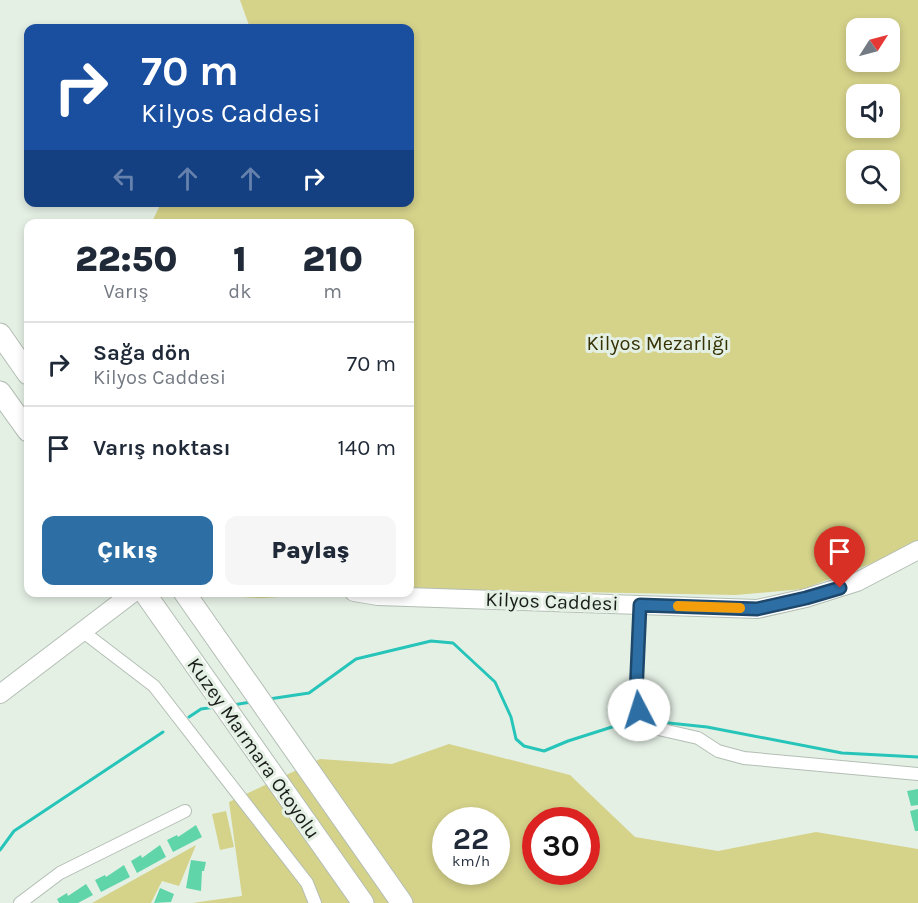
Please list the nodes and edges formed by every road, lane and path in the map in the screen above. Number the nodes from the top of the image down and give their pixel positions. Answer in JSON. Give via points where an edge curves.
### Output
{"nodes":[{"id":1,"x":0,"y":334,"type":"edge"},
{"id":2,"x":24,"y":368,"type":"edge"},
{"id":3,"x":0,"y":392,"type":"edge"},
{"id":4,"x":24,"y":425,"type":"edge"},
{"id":5,"x":918,"y":550,"type":"edge"},
{"id":6,"x":127,"y":597,"type":"edge"},
{"id":7,"x":148,"y":597,"type":"edge"},
{"id":8,"x":188,"y":597,"type":"edge"},
{"id":9,"x":407,"y":597,"type":"edge"},
{"id":10,"x":640,"y":605,"type":"junction"},
{"id":11,"x":82,"y":631,"type":"junction"},
{"id":12,"x":0,"y":694,"type":"edge"},
{"id":13,"x":918,"y":774,"type":"edge"},
{"id":14,"x":185,"y":811,"type":"dead end"},
{"id":15,"x":20,"y":903,"type":"edge"},
{"id":16,"x":315,"y":903,"type":"edge"},
{"id":17,"x":363,"y":903,"type":"edge"},
{"id":18,"x":402,"y":903,"type":"edge"}],
"edges":[{"from":1,"to":2,"type":"highway"},
{"from":3,"to":4,"type":"highway"},
{"from":5,"to":10,"type":"main road","name":"Kilyos Caddesi","via":[[856,582],[757,609]]},
{"from":6,"to":11,"type":"main road"},
{"from":7,"to":17,"type":"highway","name":"Kuzey Marmara Otoyolu"},
{"from":8,"to":18,"type":"highway","name":"Kuzey Marmara Otoyolu"},
{"from":9,"to":10,"type":"main road","name":"Kilyos Caddesi"},
{"from":10,"to":13,"type":"street","via":[[636,695],[639,710],[654,728],[698,738],[718,751],[744,758]]},
{"from":11,"to":12,"type":"main road"},
{"from":11,"to":16,"type":"street","via":[[154,686],[307,883]]},
{"from":14,"to":15,"type":"street","via":[[68,869]]}]}
